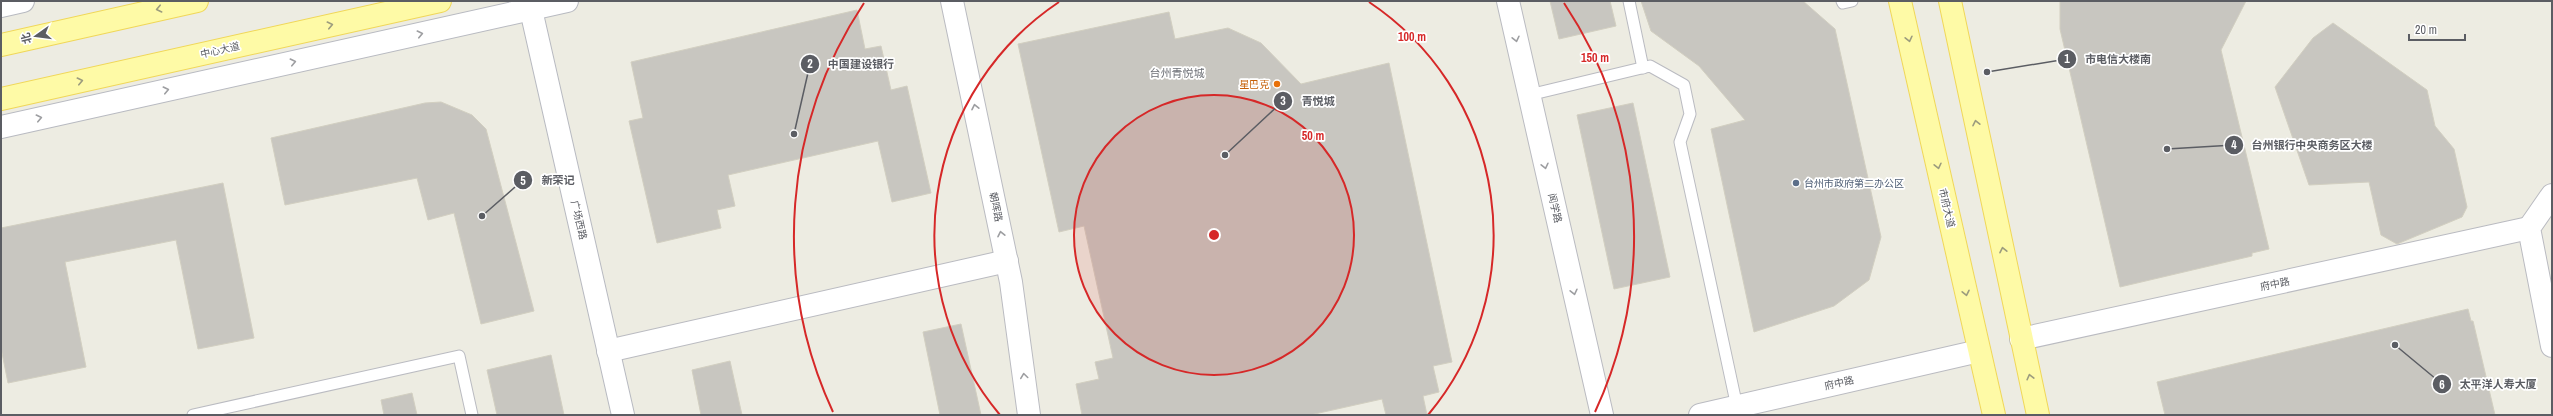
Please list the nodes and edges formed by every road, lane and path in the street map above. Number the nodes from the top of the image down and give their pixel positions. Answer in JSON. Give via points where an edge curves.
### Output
{"nodes":[{"id":1,"x":23,"y":1,"type":"edge"},
{"id":2,"x":197,"y":1,"type":"edge"},
{"id":3,"x":440,"y":1,"type":"edge"},
{"id":4,"x":566,"y":1,"type":"edge"},
{"id":5,"x":952,"y":1,"type":"edge"},
{"id":6,"x":1508,"y":1,"type":"edge"},
{"id":7,"x":1629,"y":1,"type":"edge"},
{"id":8,"x":1842,"y":1,"type":"edge"},
{"id":9,"x":1852,"y":1,"type":"edge"},
{"id":10,"x":1900,"y":1,"type":"edge"},
{"id":11,"x":1950,"y":1,"type":"edge"},
{"id":12,"x":530,"y":5,"type":"edge"},
{"id":13,"x":1,"y":6,"type":"edge"},
{"id":14,"x":1,"y":45,"type":"edge"},
{"id":15,"x":1643,"y":68,"type":"junction"},
{"id":16,"x":1529,"y":95,"type":"junction"},
{"id":17,"x":1,"y":99,"type":"edge"},
{"id":18,"x":1,"y":127,"type":"edge"},
{"id":19,"x":2552,"y":195,"type":"edge"},
{"id":20,"x":2529,"y":228,"type":"junction"},
{"id":21,"x":1007,"y":261,"type":"junction"},
{"id":22,"x":2021,"y":339,"type":"junction"},
{"id":23,"x":2552,"y":346,"type":"edge"},
{"id":24,"x":608,"y":351,"type":"junction"},
{"id":25,"x":1979,"y":351,"type":"junction"},
{"id":26,"x":1737,"y":407,"type":"junction"},
{"id":27,"x":193,"y":415,"type":"edge"},
{"id":28,"x":472,"y":415,"type":"edge"},
{"id":29,"x":623,"y":415,"type":"edge"},
{"id":30,"x":1029,"y":415,"type":"edge"},
{"id":31,"x":1602,"y":415,"type":"edge"},
{"id":32,"x":1700,"y":415,"type":"edge"},
{"id":33,"x":1994,"y":415,"type":"edge"},
{"id":34,"x":2038,"y":415,"type":"edge"}],
"edges":[{"from":1,"to":13,"type":"street"},
{"from":2,"to":14,"type":"main road","one_way":true},
{"from":17,"to":3,"type":"main road","name":"中心大道","one_way":true},
{"from":4,"to":12,"type":"street"},
{"from":21,"to":5,"type":"street","name":"朝晖路","one_way":true},
{"from":6,"to":16,"type":"street","name":"闻学路","one_way":true},
{"from":7,"to":15,"type":"lane"},
{"from":8,"to":9,"type":"lane"},
{"from":10,"to":25,"type":"main road","name":"市府大道","one_way":true},
{"from":22,"to":11,"type":"main road","one_way":true},
{"from":18,"to":12,"type":"street","one_way":true},
{"from":12,"to":24,"type":"street","name":"广场西路"},
{"from":15,"to":16,"type":"lane"},
{"from":15,"to":26,"type":"lane","via":[[1650,66],[1684,85],[1690,114],[1680,142]]},
{"from":16,"to":31,"type":"street","name":"闻学路","one_way":true},
{"from":19,"to":20,"type":"street"},
{"from":20,"to":22,"type":"street","name":"府中路"},
{"from":20,"to":23,"type":"street"},
{"from":21,"to":24,"type":"street"},
{"from":30,"to":21,"type":"street","name":"朝晖路","one_way":true},
{"from":34,"to":22,"type":"main road","one_way":true},
{"from":24,"to":29,"type":"street","name":"广场西路"},
{"from":25,"to":26,"type":"street","name":"府中路"},
{"from":25,"to":33,"type":"main road","name":"市府大道"},
{"from":26,"to":32,"type":"street","name":"府中路"},
{"from":27,"to":28,"type":"lane","via":[[459,356]]}]}
